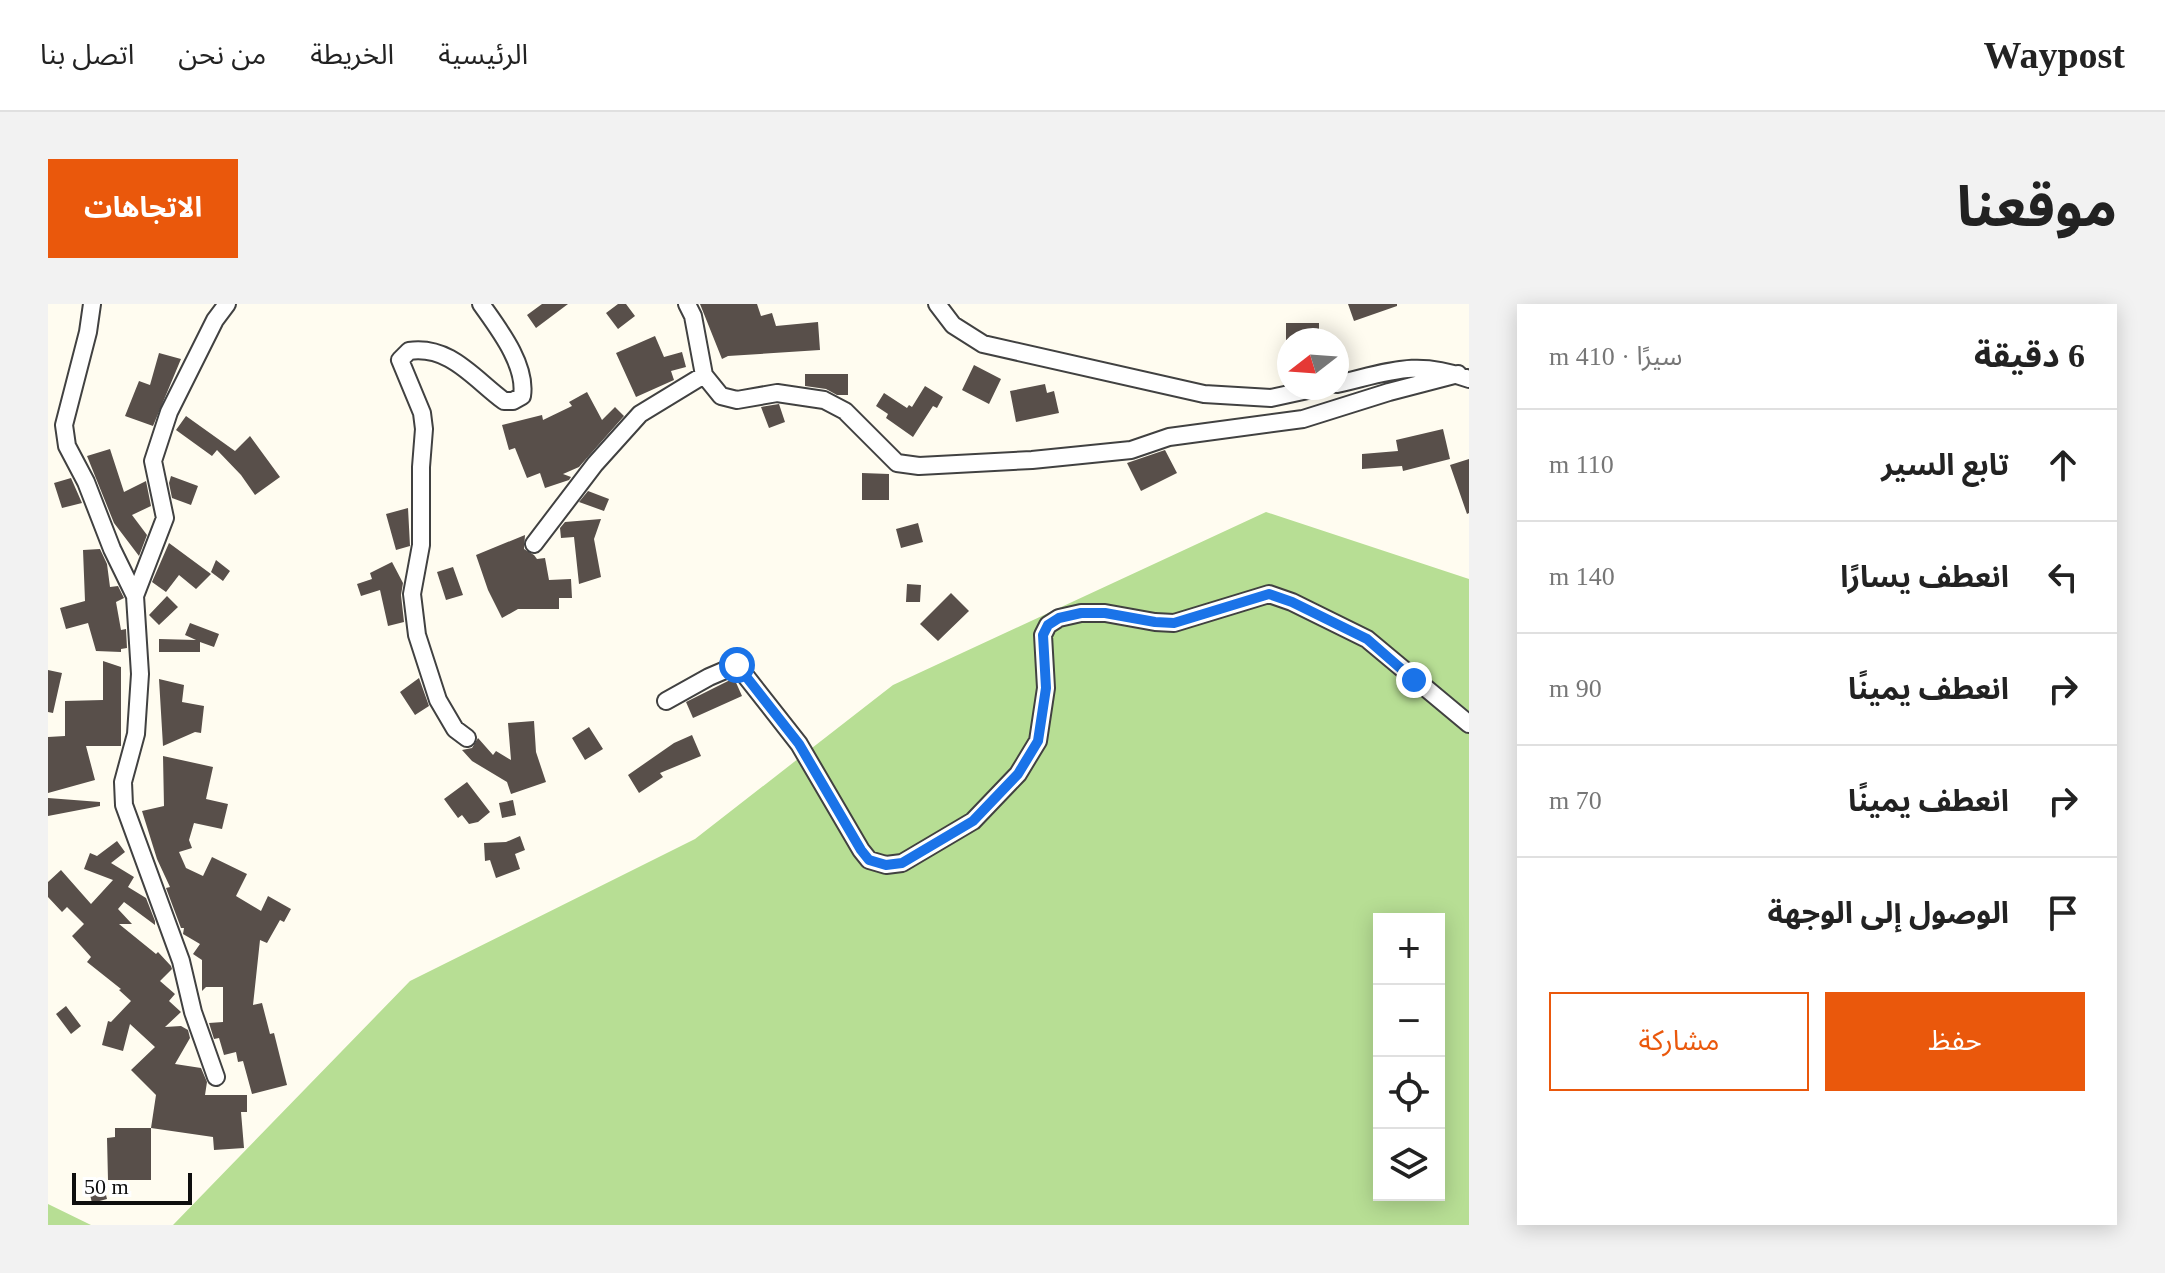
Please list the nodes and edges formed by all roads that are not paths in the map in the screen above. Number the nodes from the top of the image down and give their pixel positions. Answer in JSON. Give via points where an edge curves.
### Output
{"nodes":[{"id":1,"x":92,"y":304,"type":"edge"},
{"id":2,"x":227,"y":304,"type":"edge"},
{"id":3,"x":481,"y":304,"type":"edge"},
{"id":4,"x":687,"y":304,"type":"edge"},
{"id":5,"x":937,"y":304,"type":"edge"},
{"id":6,"x":704,"y":375,"type":"junction"},
{"id":7,"x":1463,"y":376,"type":"edge"},
{"id":8,"x":1349,"y":381,"type":"edge"},
{"id":9,"x":1277,"y":397,"type":"edge"},
{"id":10,"x":534,"y":544,"type":"dead end"},
{"id":11,"x":135,"y":596,"type":"junction"},
{"id":12,"x":666,"y":701,"type":"dead end"},
{"id":13,"x":1469,"y":724,"type":"edge"},
{"id":14,"x":467,"y":738,"type":"dead end"},
{"id":15,"x":216,"y":1077,"type":"dead end"}],
"edges":[{"from":1,"to":11,"type":"street","via":[[64,425],[67,446]]},
{"from":2,"to":11,"type":"street","via":[[169,412],[156,451],[154,470],[165,518]]},
{"from":3,"to":14,"type":"street","via":[[512,350],[522,396],[504,401],[449,356],[415,350],[400,360],[424,429],[421,545],[412,594],[417,635],[438,700],[455,729]]},
{"from":4,"to":6,"type":"street"},
{"from":5,"to":9,"type":"street","via":[[953,325],[983,344],[1204,394]]},
{"from":6,"to":7,"type":"street","via":[[721,396],[737,400],[777,393],[824,400],[845,411],[897,463],[919,466],[1131,450],[1169,437],[1303,419]]},
{"from":6,"to":10,"type":"street","via":[[640,414]]},
{"from":7,"to":8,"type":"street","via":[[1410,367]]},
{"from":11,"to":15,"type":"street","via":[[140,674],[124,805],[181,961]]},
{"from":12,"to":13,"type":"street","via":[[737,665],[799,744],[861,850],[869,860],[886,865],[902,863],[973,821],[1018,774],[1038,741],[1046,688],[1043,635],[1059,618],[1105,613],[1174,623],[1269,594],[1367,639]]}]}
